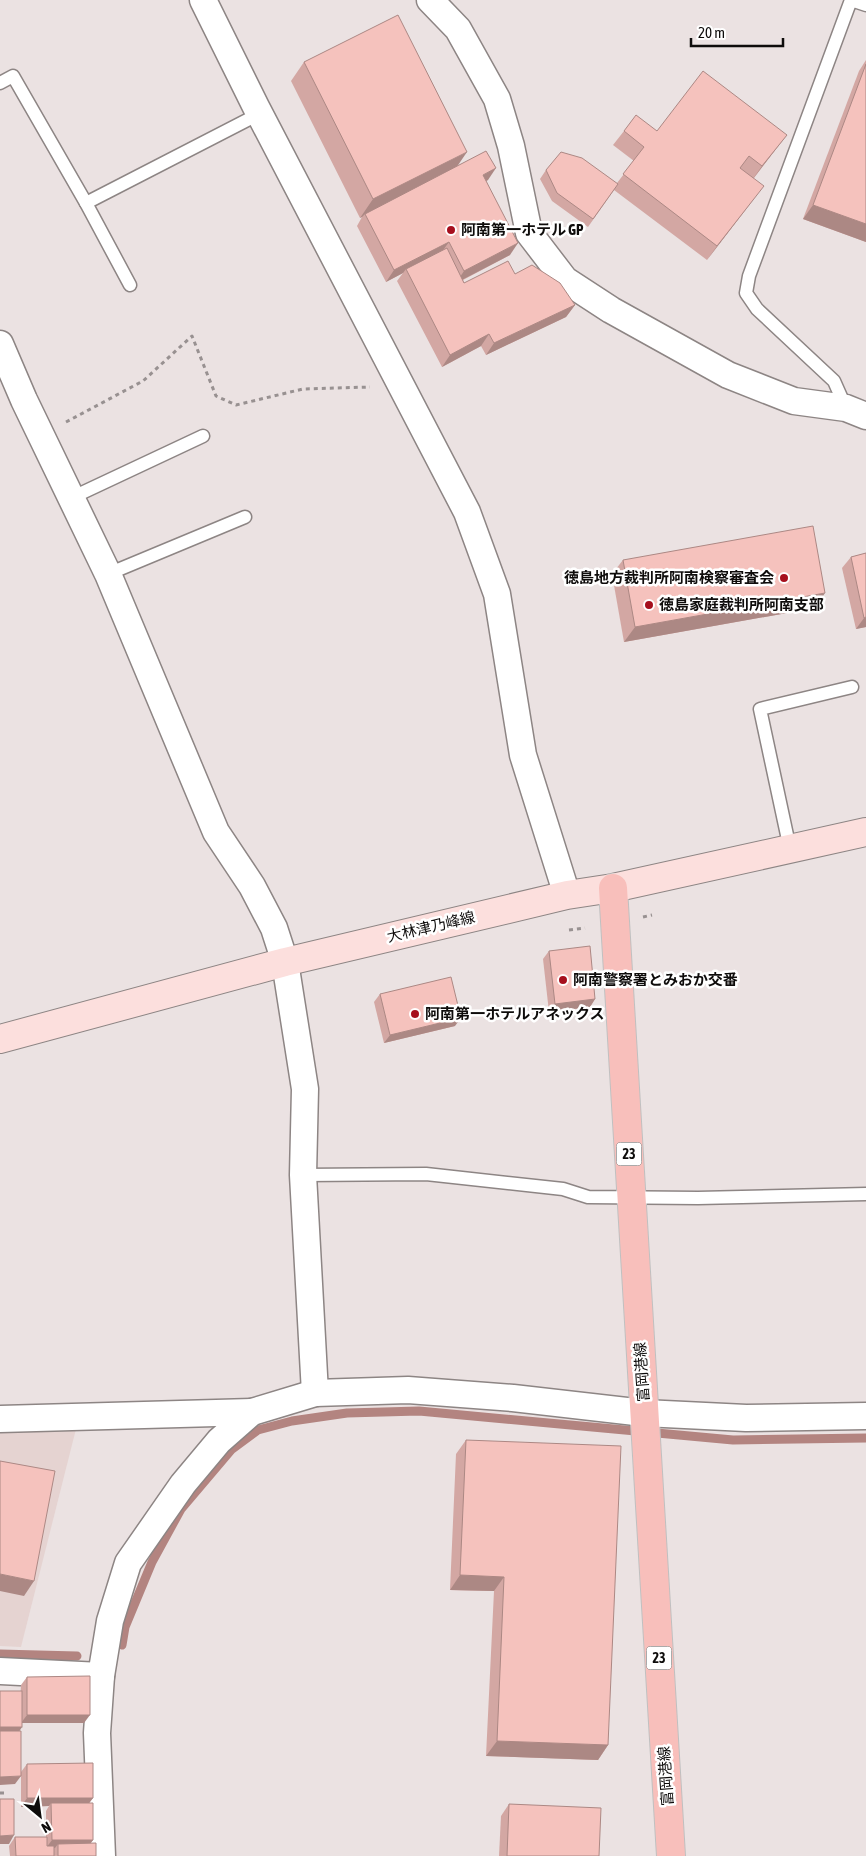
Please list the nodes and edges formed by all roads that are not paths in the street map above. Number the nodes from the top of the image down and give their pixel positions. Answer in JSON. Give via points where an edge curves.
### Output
{"nodes":[{"id":1,"x":203,"y":0,"type":"edge"},
{"id":2,"x":430,"y":0,"type":"edge"},
{"id":3,"x":852,"y":0,"type":"edge"},
{"id":4,"x":866,"y":5,"type":"edge"},
{"id":5,"x":0,"y":83,"type":"edge"},
{"id":6,"x":259,"y":114,"type":"junction"},
{"id":7,"x":86,"y":203,"type":"junction"},
{"id":8,"x":130,"y":285,"type":"dead end"},
{"id":9,"x":0,"y":344,"type":"edge"},
{"id":10,"x":856,"y":412,"type":"edge"},
{"id":11,"x":203,"y":436,"type":"dead end"},
{"id":12,"x":71,"y":498,"type":"junction"},
{"id":13,"x":245,"y":517,"type":"dead end"},
{"id":14,"x":108,"y":574,"type":"junction"},
{"id":15,"x":852,"y":687,"type":"dead end"},
{"id":16,"x":866,"y":832,"type":"edge"},
{"id":17,"x":790,"y":849,"type":"junction"},
{"id":18,"x":613,"y":888,"type":"junction"},
{"id":19,"x":567,"y":895,"type":"junction"},
{"id":20,"x":285,"y":962,"type":"junction"},
{"id":21,"x":0,"y":1039,"type":"edge"},
{"id":22,"x":303,"y":1175,"type":"junction"},
{"id":23,"x":866,"y":1194,"type":"edge"},
{"id":24,"x":631,"y":1198,"type":"junction"},
{"id":25,"x":315,"y":1393,"type":"junction"},
{"id":26,"x":252,"y":1412,"type":"junction"},
{"id":27,"x":645,"y":1416,"type":"junction"},
{"id":28,"x":866,"y":1416,"type":"edge"},
{"id":29,"x":0,"y":1419,"type":"edge"},
{"id":30,"x":0,"y":1671,"type":"edge"},
{"id":31,"x":101,"y":1676,"type":"junction"},
{"id":32,"x":102,"y":1856,"type":"edge"},
{"id":33,"x":671,"y":1856,"type":"edge"}],
"edges":[{"from":1,"to":6,"type":"street"},
{"from":2,"to":10,"type":"street","via":[[458,29],[497,100],[511,146],[529,233],[565,280],[611,310],[728,375],[794,401]]},
{"from":3,"to":4,"type":"lane"},
{"from":3,"to":10,"type":"lane","via":[[749,276],[746,293],[758,310],[834,381]]},
{"from":5,"to":7,"type":"lane","via":[[13,76]]},
{"from":6,"to":7,"type":"lane"},
{"from":6,"to":19,"type":"street","via":[[467,512],[497,594],[524,755]]},
{"from":7,"to":8,"type":"lane"},
{"from":9,"to":12,"type":"street"},
{"from":11,"to":12,"type":"lane"},
{"from":12,"to":14,"type":"street"},
{"from":13,"to":14,"type":"lane"},
{"from":14,"to":20,"type":"street","via":[[216,832],[252,886],[274,928]]},
{"from":15,"to":17,"type":"lane","via":[[760,709]]},
{"from":16,"to":17,"type":"main road","name":"大林津乃峰線"},
{"from":17,"to":18,"type":"main road","name":"大林津乃峰線"},
{"from":18,"to":19,"type":"main road","name":"大林津乃峰線"},
{"from":18,"to":24,"type":"main road","name":"富岡港線","number":"23"},
{"from":19,"to":20,"type":"main road","name":"大林津乃峰線"},
{"from":20,"to":21,"type":"main road","name":"大林津乃峰線"},
{"from":20,"to":22,"type":"street","via":[[306,1090]]},
{"from":22,"to":24,"type":"lane","via":[[426,1174],[563,1189],[588,1197]]},
{"from":22,"to":25,"type":"street"},
{"from":23,"to":24,"type":"lane"},
{"from":24,"to":27,"type":"main road","name":"富岡港線","number":"23"},
{"from":25,"to":26,"type":"street"},
{"from":25,"to":27,"type":"street","via":[[408,1390],[513,1398]]},
{"from":26,"to":29,"type":"street"},
{"from":26,"to":31,"type":"street","via":[[219,1441],[183,1484],[128,1563],[110,1621]]},
{"from":27,"to":28,"type":"street"},
{"from":27,"to":33,"type":"main road","name":"富岡港線","number":"23"},
{"from":30,"to":31,"type":"street"},
{"from":31,"to":32,"type":"street","via":[[98,1733]]}]}
